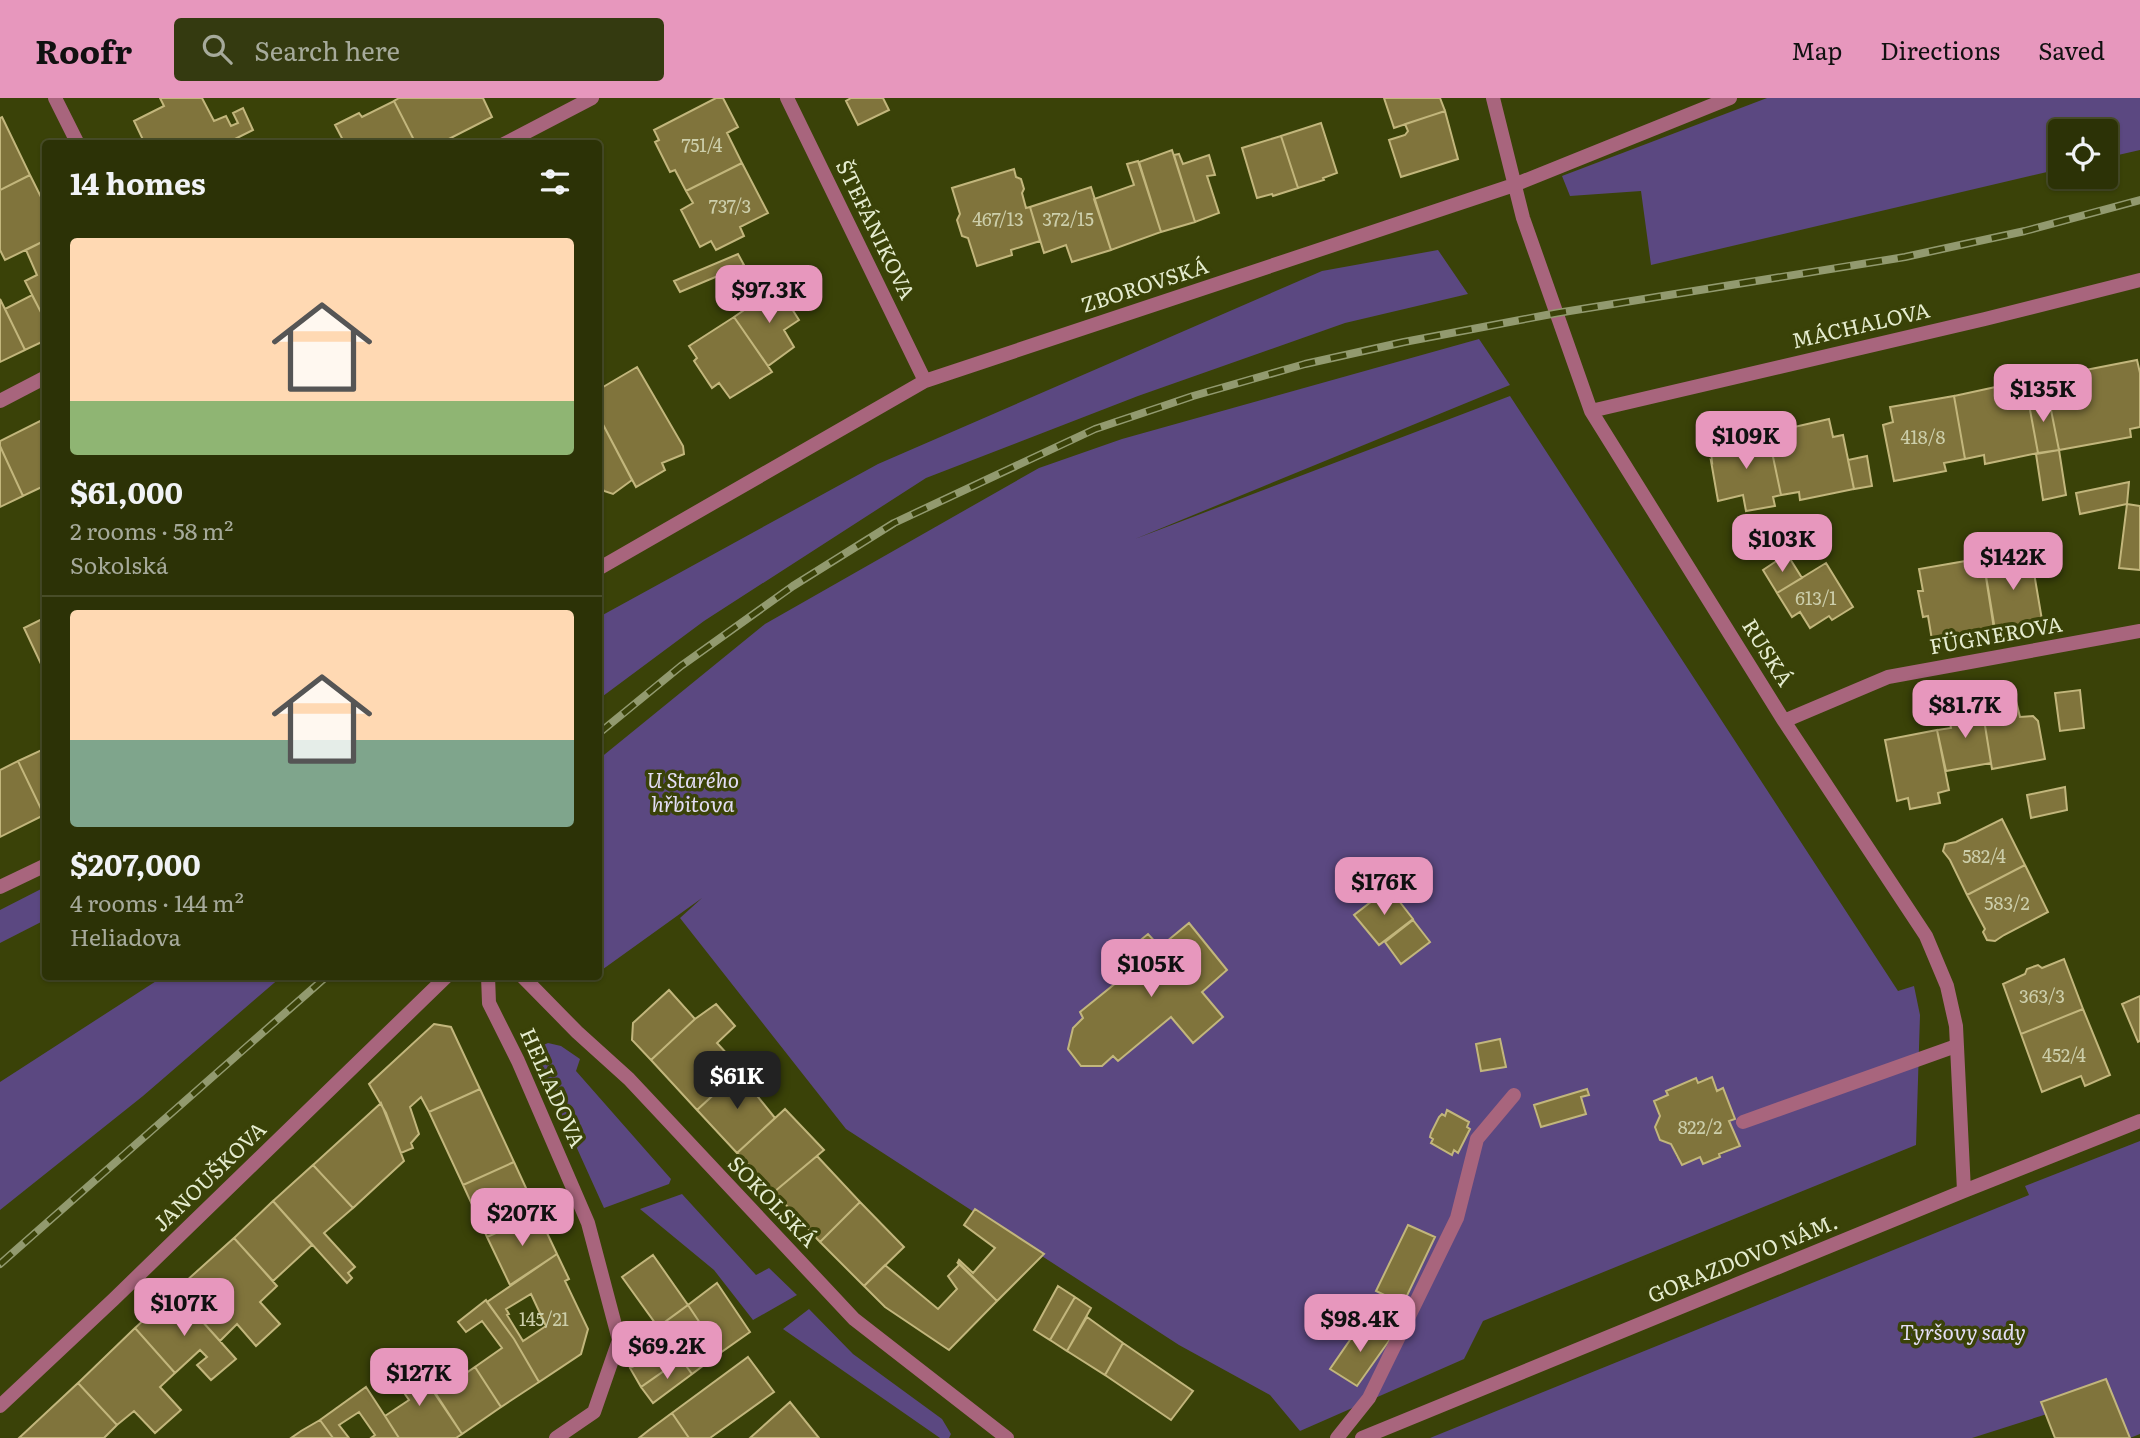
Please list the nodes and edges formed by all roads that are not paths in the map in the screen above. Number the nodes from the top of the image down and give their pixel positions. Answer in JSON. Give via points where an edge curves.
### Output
{"nodes":[{"id":1,"x":55,"y":98,"type":"edge"},
{"id":2,"x":592,"y":98,"type":"edge"},
{"id":3,"x":787,"y":98,"type":"edge"},
{"id":4,"x":1493,"y":98,"type":"edge"},
{"id":5,"x":1730,"y":98,"type":"edge"},
{"id":6,"x":76,"y":140,"type":"edge"},
{"id":7,"x":511,"y":140,"type":"edge"},
{"id":8,"x":1514,"y":185,"type":"junction"},
{"id":9,"x":2140,"y":280,"type":"edge"},
{"id":10,"x":42,"y":379,"type":"edge"},
{"id":11,"x":925,"y":381,"type":"junction"},
{"id":12,"x":0,"y":401,"type":"edge"},
{"id":13,"x":1591,"y":411,"type":"junction"},
{"id":14,"x":602,"y":567,"type":"edge"},
{"id":15,"x":2140,"y":631,"type":"edge"},
{"id":16,"x":1784,"y":721,"type":"junction"},
{"id":17,"x":42,"y":866,"type":"edge"},
{"id":18,"x":0,"y":887,"type":"edge"},
{"id":19,"x":443,"y":980,"type":"edge"},
{"id":20,"x":488,"y":980,"type":"edge"},
{"id":21,"x":526,"y":980,"type":"edge"},
{"id":22,"x":1956,"y":1046,"type":"junction"},
{"id":23,"x":1514,"y":1094,"type":"dead end"},
{"id":24,"x":2140,"y":1121,"type":"edge"},
{"id":25,"x":1743,"y":1122,"type":"dead end"},
{"id":26,"x":1964,"y":1191,"type":"junction"},
{"id":27,"x":0,"y":1406,"type":"edge"},
{"id":28,"x":990,"y":1434,"type":"edge"},
{"id":29,"x":556,"y":1438,"type":"edge"},
{"id":30,"x":1007,"y":1438,"type":"edge"},
{"id":31,"x":1337,"y":1438,"type":"edge"},
{"id":32,"x":1362,"y":1438,"type":"edge"}],
"edges":[{"from":1,"to":6,"type":"street"},
{"from":2,"to":7,"type":"street"},
{"from":3,"to":11,"type":"street","name":"ŠTEFÁNIKOVA"},
{"from":4,"to":8,"type":"street","name":"RUSKÁ"},
{"from":5,"to":8,"type":"street","name":"ZBOROVSKÁ"},
{"from":8,"to":11,"type":"street","name":"ZBOROVSKÁ"},
{"from":8,"to":13,"type":"street","name":"RUSKÁ"},
{"from":9,"to":13,"type":"street","name":"MÁCHALOVA"},
{"from":10,"to":12,"type":"street"},
{"from":11,"to":14,"type":"street","name":"ZBOROVSKÁ"},
{"from":13,"to":16,"type":"street","name":"RUSKÁ"},
{"from":15,"to":16,"type":"street","name":"FÜGNEROVA","via":[[1888,677]]},
{"from":16,"to":22,"type":"street","name":"RUSKÁ","via":[[1926,936],[1947,986]]},
{"from":17,"to":18,"type":"street"},
{"from":19,"to":27,"type":"street","name":"JANOUŠKOVA"},
{"from":20,"to":29,"type":"street","name":"HELIADOVA","via":[[489,1003],[588,1223],[619,1340],[594,1412]]},
{"from":21,"to":28,"type":"street","name":"SOKOLSKÁ","via":[[629,1079],[854,1319]]},
{"from":22,"to":25,"type":"street"},
{"from":22,"to":26,"type":"street","name":"RUSKÁ"},
{"from":23,"to":31,"type":"street","via":[[1477,1139],[1457,1218],[1369,1398]]},
{"from":24,"to":26,"type":"street","name":"GORAZDOVO NÁM."},
{"from":26,"to":32,"type":"street","name":"GORAZDOVO NÁM."},
{"from":28,"to":30,"type":"street","name":"SOKOLSKÁ"}]}
